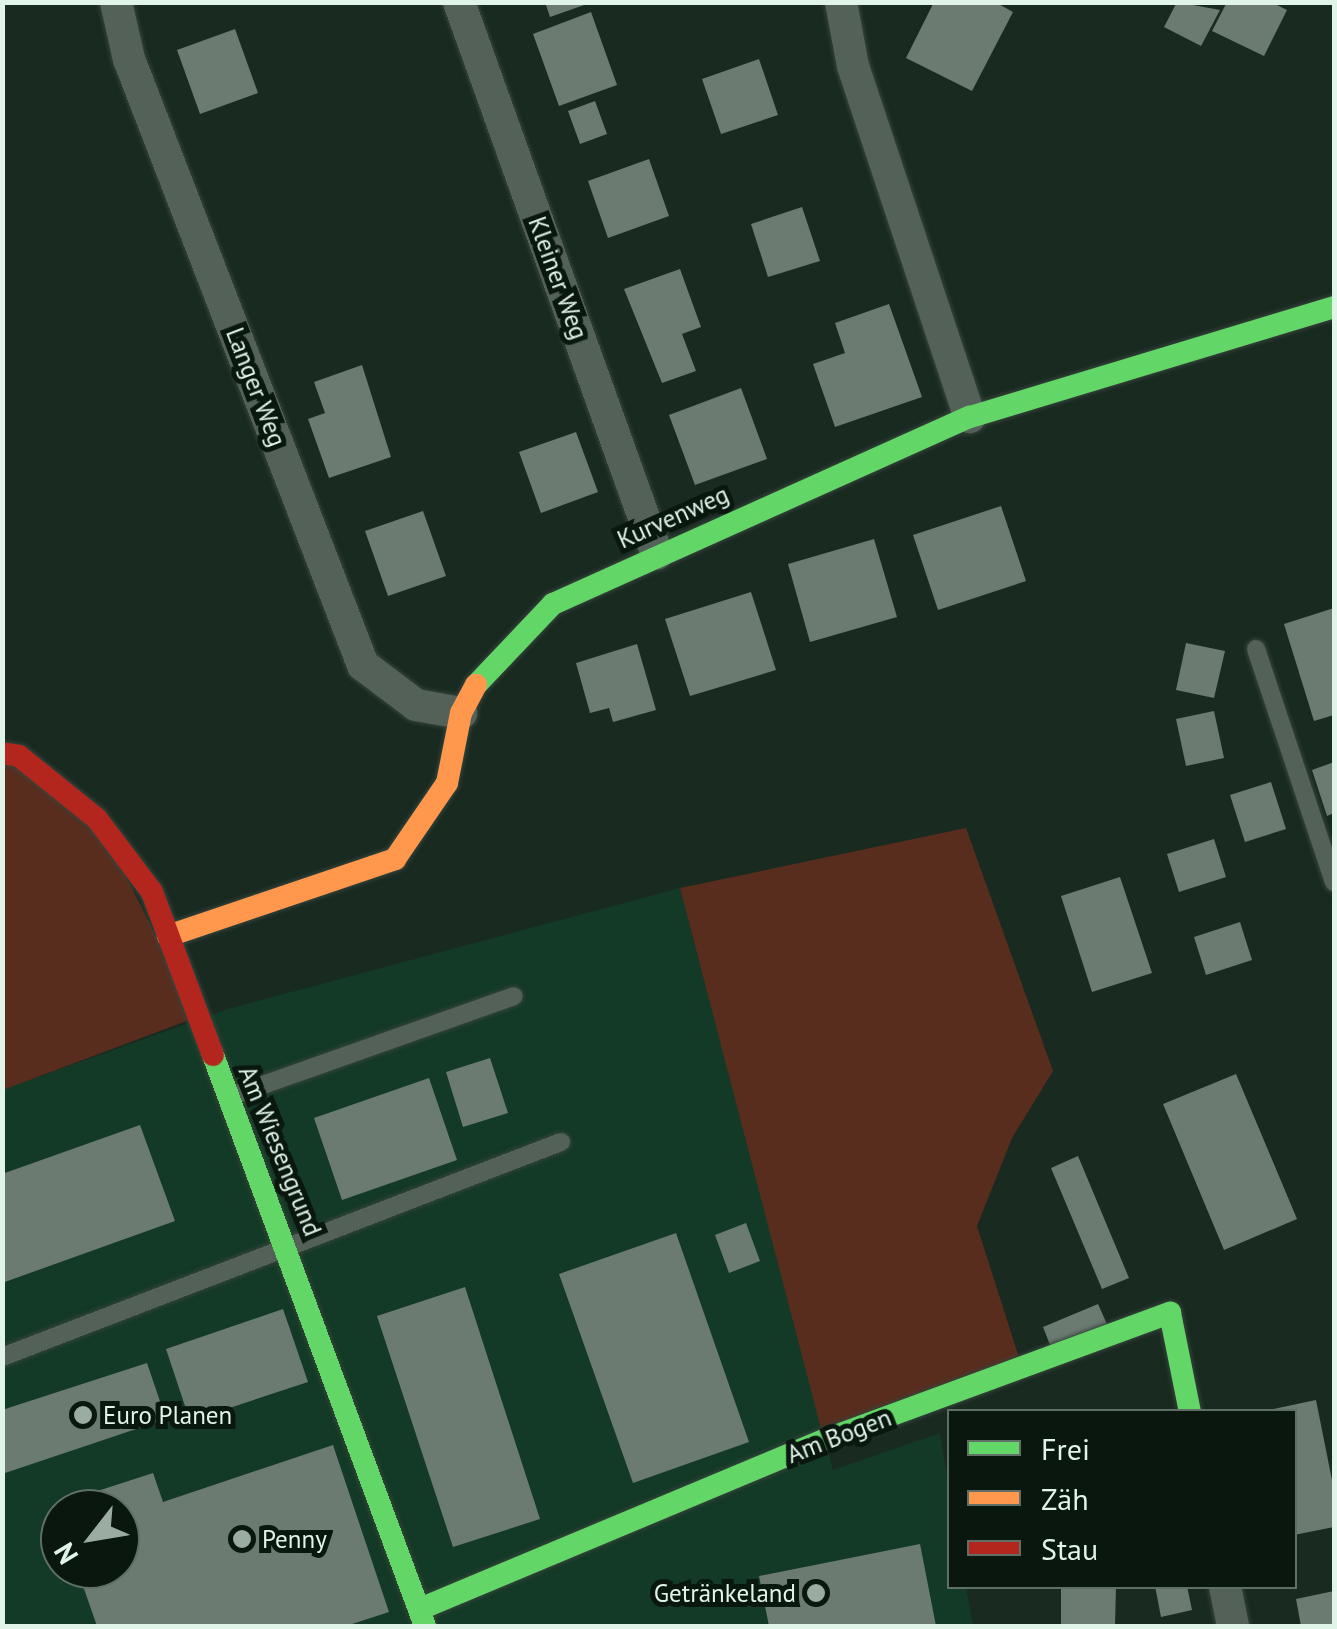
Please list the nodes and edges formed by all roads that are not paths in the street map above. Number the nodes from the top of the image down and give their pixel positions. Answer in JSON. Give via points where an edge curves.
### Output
{"nodes":[{"id":1,"x":116,"y":2,"type":"edge"},
{"id":2,"x":458,"y":2,"type":"edge"},
{"id":3,"x":841,"y":2,"type":"edge"},
{"id":4,"x":1334,"y":307,"type":"edge"},
{"id":5,"x":970,"y":417,"type":"junction"},
{"id":6,"x":658,"y":554,"type":"junction"},
{"id":7,"x":1256,"y":649,"type":"dead end"},
{"id":8,"x":461,"y":714,"type":"junction"},
{"id":9,"x":2,"y":753,"type":"edge"},
{"id":10,"x":1334,"y":882,"type":"edge"},
{"id":11,"x":168,"y":936,"type":"junction"},
{"id":12,"x":514,"y":996,"type":"dead end"},
{"id":13,"x":228,"y":1097,"type":"junction"},
{"id":14,"x":561,"y":1142,"type":"dead end"},
{"id":15,"x":288,"y":1245,"type":"junction"},
{"id":16,"x":2,"y":1357,"type":"edge"},
{"id":17,"x":1189,"y":1409,"type":"edge"},
{"id":18,"x":1225,"y":1589,"type":"edge"},
{"id":19,"x":422,"y":1618,"type":"edge"},
{"id":20,"x":1232,"y":1626,"type":"edge"}],
"edges":[{"from":1,"to":8,"type":"street","name":"Langer Weg","via":[[129,59],[363,664],[416,705]]},
{"from":2,"to":6,"type":"street","name":"Kleiner Weg"},
{"from":3,"to":5,"type":"street","via":[[853,66]]},
{"from":4,"to":5,"type":"street","name":"Kurvenweg"},
{"from":5,"to":6,"type":"street","name":"Kurvenweg"},
{"from":6,"to":8,"type":"street","name":"Kurvenweg","via":[[554,604],[484,673]]},
{"from":7,"to":10,"type":"lane"},
{"from":8,"to":11,"type":"street","name":"Kurvenweg","via":[[447,783],[395,859]]},
{"from":9,"to":11,"type":"street","name":"Am Wiesengrund","via":[[19,756],[96,819],[152,892]]},
{"from":11,"to":13,"type":"street","name":"Am Wiesengrund"},
{"from":12,"to":13,"type":"lane"},
{"from":13,"to":15,"type":"street","name":"Am Wiesengrund"},
{"from":14,"to":15,"type":"lane"},
{"from":15,"to":16,"type":"lane"},
{"from":15,"to":19,"type":"street","name":"Am Wiesengrund"},
{"from":17,"to":19,"type":"street","name":"Am Bogen","via":[[1170,1313],[824,1440]]},
{"from":18,"to":20,"type":"street"}]}
